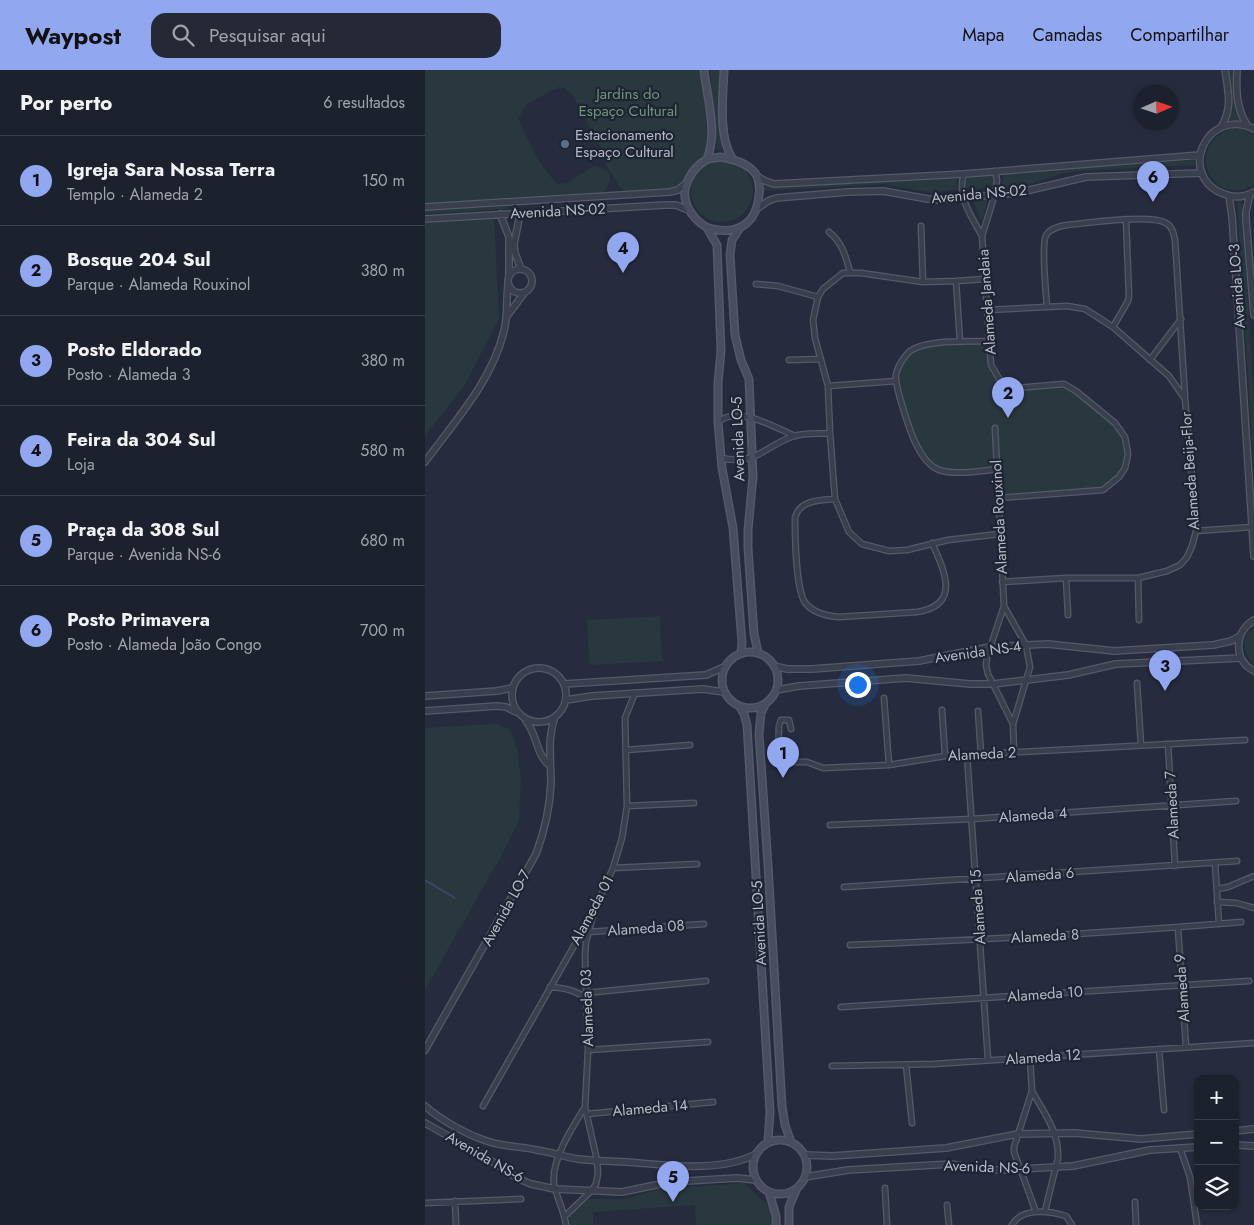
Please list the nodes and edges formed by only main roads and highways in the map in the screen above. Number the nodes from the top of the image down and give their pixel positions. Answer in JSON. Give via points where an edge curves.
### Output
{"nodes":[{"id":1,"x":704,"y":70,"type":"edge"},
{"id":2,"x":724,"y":70,"type":"edge"},
{"id":3,"x":732,"y":158,"type":"junction"},
{"id":4,"x":707,"y":159,"type":"junction"},
{"id":5,"x":707,"y":228,"type":"junction"},
{"id":6,"x":740,"y":228,"type":"junction"},
{"id":7,"x":741,"y":652,"type":"junction"},
{"id":8,"x":758,"y":652,"type":"junction"},
{"id":9,"x":766,"y":703,"type":"junction"},
{"id":10,"x":740,"y":707,"type":"junction"},
{"id":11,"x":768,"y":1142,"type":"junction"},
{"id":12,"x":791,"y":1142,"type":"junction"},
{"id":13,"x":797,"y":1188,"type":"junction"},
{"id":14,"x":769,"y":1192,"type":"junction"},
{"id":15,"x":777,"y":1225,"type":"edge"},
{"id":16,"x":789,"y":1225,"type":"edge"}],
"edges":[{"from":1,"to":4,"type":"main road","via":[[712,141]]},
{"from":2,"to":3,"type":"main road","via":[[725,140]]},
{"from":3,"to":4,"type":"main road"},
{"from":3,"to":6,"type":"main road","via":[[757,176],[760,191],[758,208]]},
{"from":4,"to":5,"type":"main road","via":[[685,184],[685,200],[690,211]]},
{"from":5,"to":6,"type":"main road","via":[[723,232]]},
{"from":5,"to":7,"type":"main road","name":"Avenida LO-5","via":[[715,240],[717,257],[721,351],[718,422],[733,534]]},
{"from":6,"to":8,"type":"main road","name":"Avenida LO-5","via":[[732,240],[730,255],[735,335],[749,379],[753,457],[748,548]]},
{"from":7,"to":8,"type":"main road"},
{"from":7,"to":10,"type":"main road","via":[[724,668],[721,680],[730,701]]},
{"from":8,"to":9,"type":"main road","via":[[775,666],[778,678],[773,697]]},
{"from":9,"to":10,"type":"main road","via":[[758,707]]},
{"from":9,"to":12,"type":"main road","name":"Avenida LO-5","via":[[761,713],[759,734],[782,1106]]},
{"from":10,"to":11,"type":"main road","name":"Avenida LO-5","via":[[747,725],[758,892],[770,1112]]},
{"from":11,"to":12,"type":"main road"},
{"from":11,"to":14,"type":"main road","via":[[755,1154],[753,1171],[756,1180]]},
{"from":12,"to":13,"type":"main road","via":[[799,1147],[807,1162],[805,1177]]},
{"from":13,"to":14,"type":"main road","via":[[788,1193]]},
{"from":13,"to":16,"type":"main road","via":[[789,1207]]},
{"from":14,"to":15,"type":"main road"}]}
